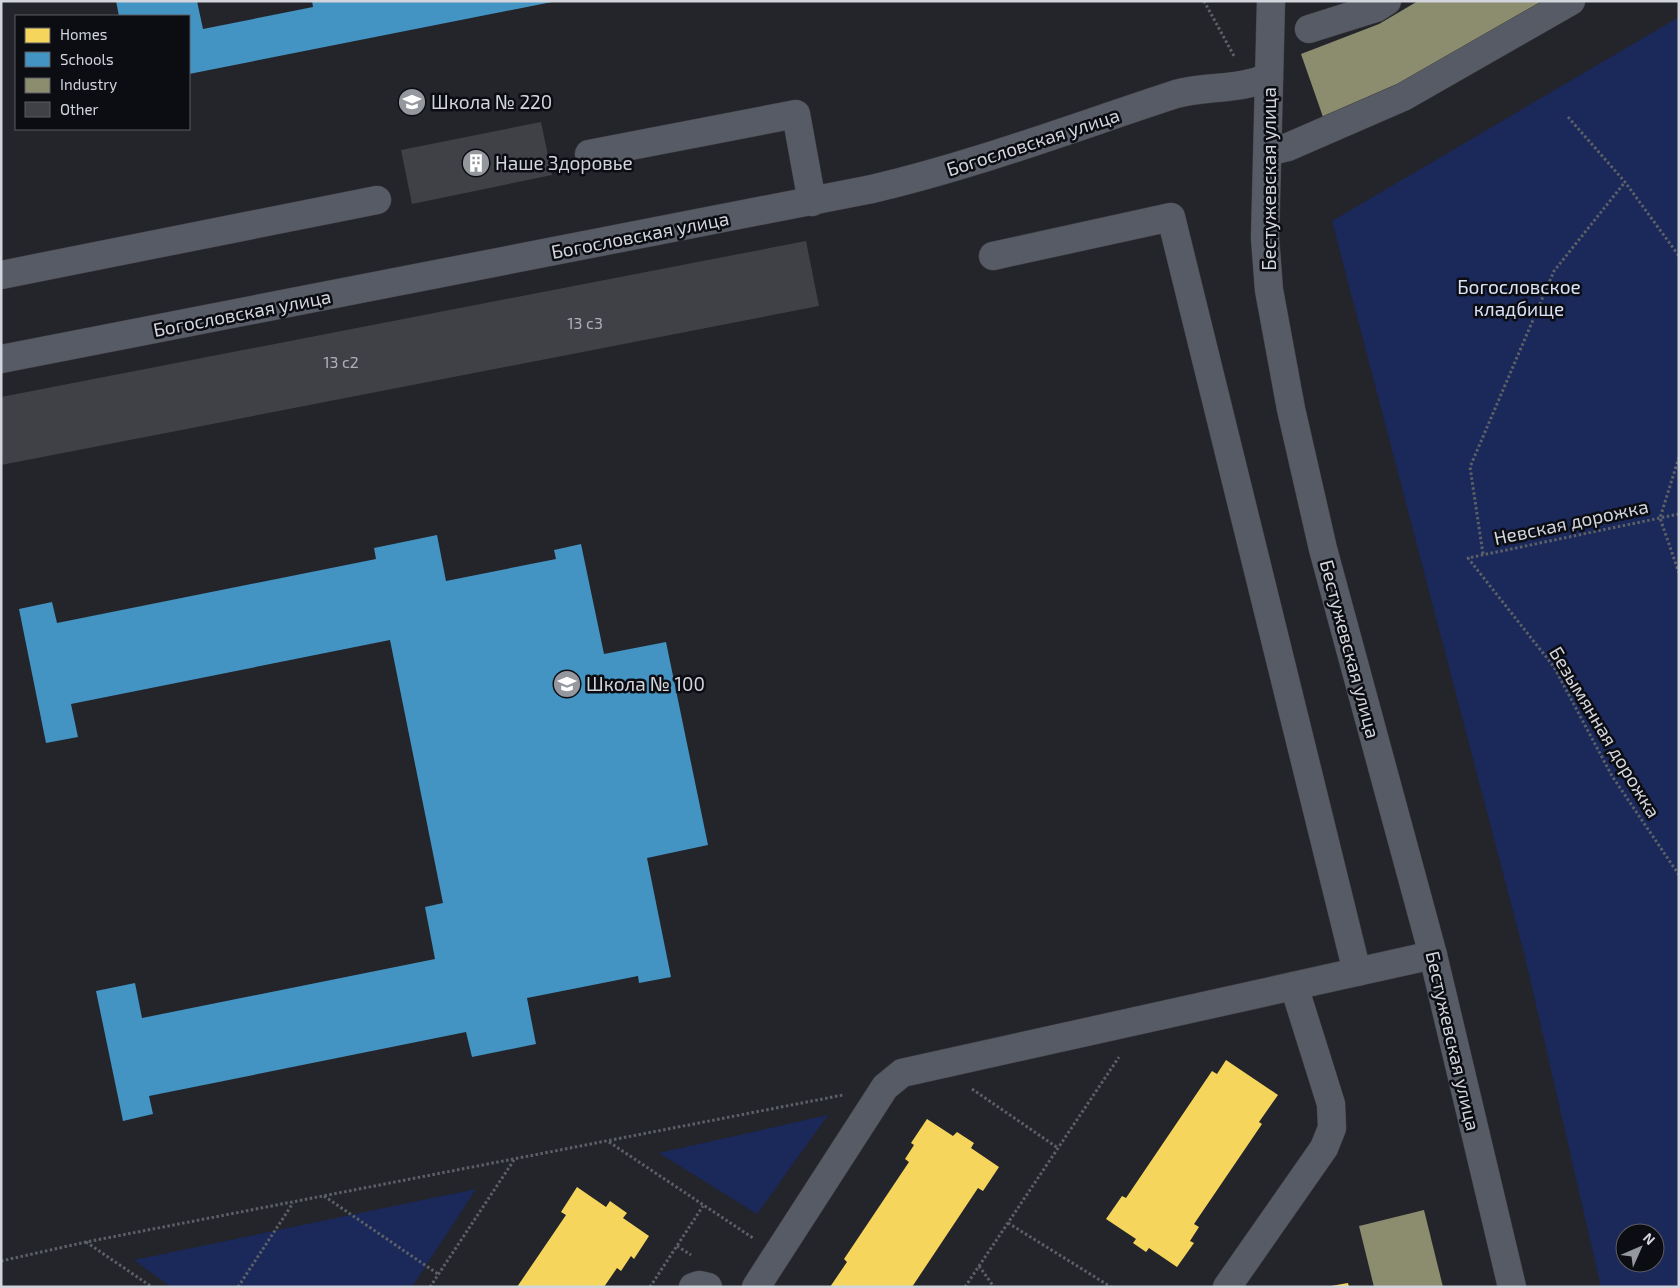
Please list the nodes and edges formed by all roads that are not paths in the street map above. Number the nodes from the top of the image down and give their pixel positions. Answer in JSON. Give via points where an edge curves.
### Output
{"nodes":[{"id":1,"x":1271,"y":1,"type":"edge"},
{"id":2,"x":1387,"y":1,"type":"edge"},
{"id":3,"x":1571,"y":1,"type":"edge"},
{"id":4,"x":1308,"y":29,"type":"dead end"},
{"id":5,"x":1260,"y":81,"type":"junction"},
{"id":6,"x":1268,"y":152,"type":"junction"},
{"id":7,"x":589,"y":154,"type":"dead end"},
{"id":8,"x":377,"y":200,"type":"dead end"},
{"id":9,"x":812,"y":202,"type":"junction"},
{"id":10,"x":993,"y":256,"type":"dead end"},
{"id":11,"x":1,"y":275,"type":"edge"},
{"id":12,"x":1,"y":359,"type":"edge"},
{"id":13,"x":1433,"y":955,"type":"junction"},
{"id":14,"x":1357,"y":972,"type":"junction"},
{"id":15,"x":1294,"y":986,"type":"junction"},
{"id":16,"x":693,"y":1287,"type":"edge"},
{"id":17,"x":708,"y":1287,"type":"edge"},
{"id":18,"x":756,"y":1287,"type":"edge"},
{"id":19,"x":1226,"y":1287,"type":"edge"},
{"id":20,"x":1512,"y":1287,"type":"edge"}],
"edges":[{"from":1,"to":5,"type":"street","name":"Бестужевская улица"},
{"from":2,"to":4,"type":"street","via":[[1376,8]]},
{"from":3,"to":6,"type":"street","via":[[1403,97],[1288,147]]},
{"from":5,"to":6,"type":"street","name":"Бестужевская улица"},
{"from":5,"to":9,"type":"street","name":"Богословская улица","via":[[1180,93],[930,176]]},
{"from":6,"to":13,"type":"street","name":"Бестужевская улица","via":[[1264,238],[1269,290],[1291,409],[1322,549]]},
{"from":7,"to":9,"type":"street","via":[[796,114]]},
{"from":8,"to":11,"type":"street"},
{"from":9,"to":12,"type":"street","name":"Богословская улица"},
{"from":10,"to":14,"type":"street","via":[[1172,217]]},
{"from":13,"to":14,"type":"street"},
{"from":13,"to":20,"type":"street","name":"Бестужевская улица"},
{"from":14,"to":15,"type":"street"},
{"from":15,"to":18,"type":"street","via":[[902,1073],[885,1087]]},
{"from":15,"to":19,"type":"street","via":[[1331,1104],[1332,1128],[1324,1148]]},
{"from":16,"to":17,"type":"street"}]}
